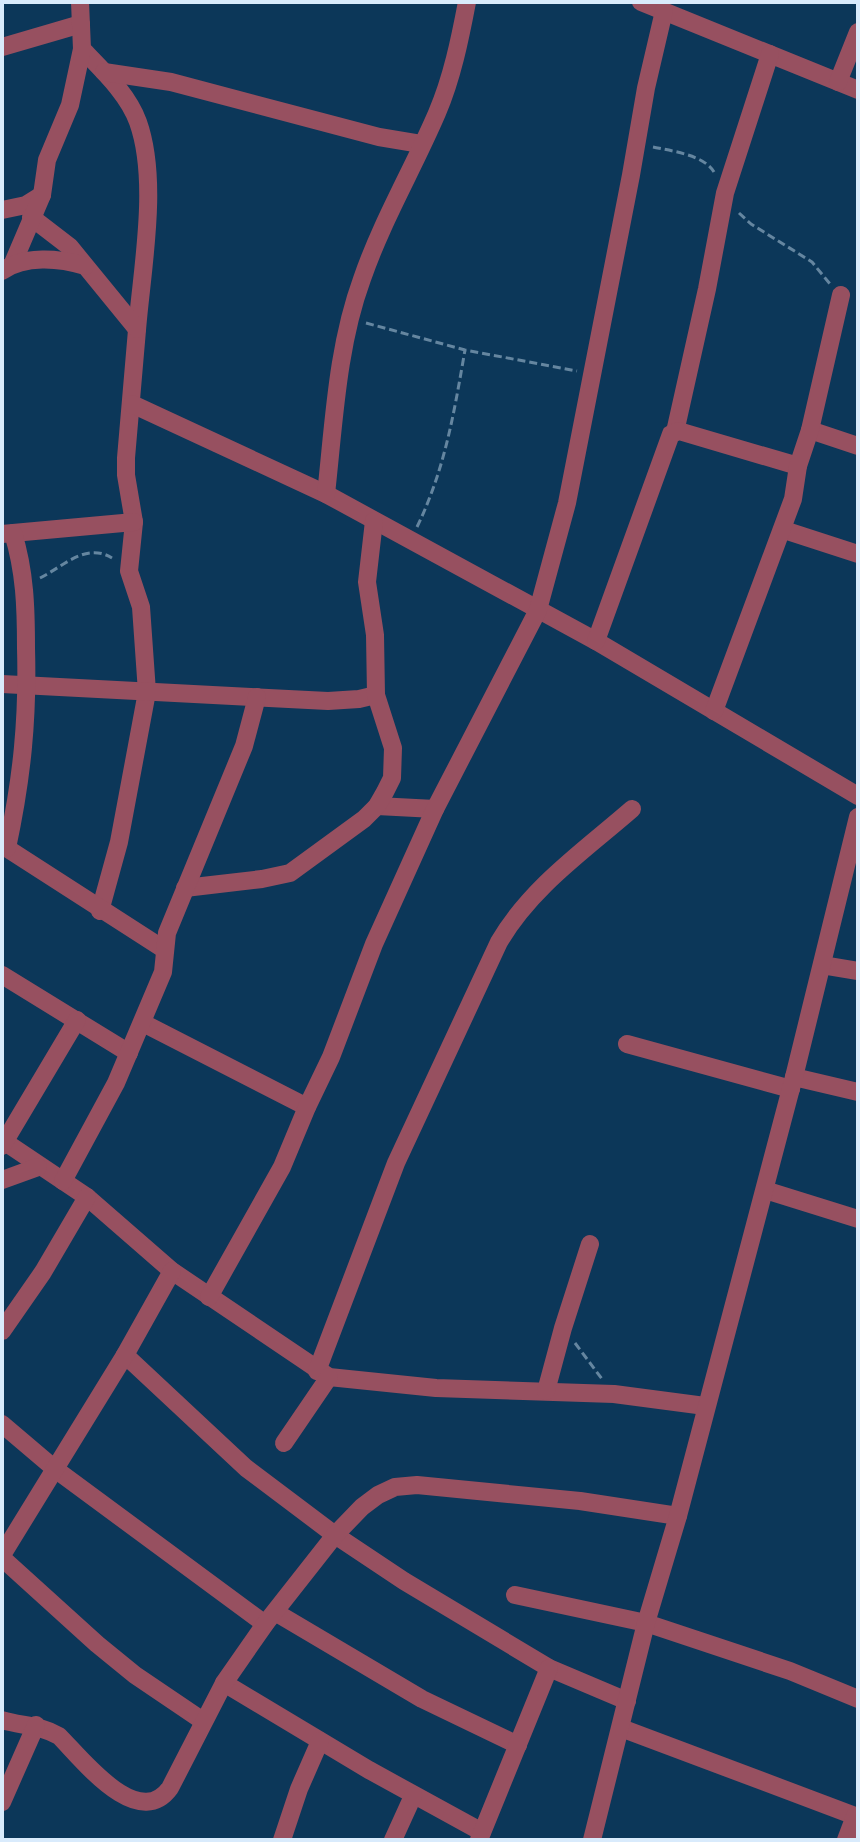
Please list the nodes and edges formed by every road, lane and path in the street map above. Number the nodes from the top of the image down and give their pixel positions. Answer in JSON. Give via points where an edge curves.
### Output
{"nodes":[{"id":1,"x":80,"y":2,"type":"edge"},
{"id":2,"x":467,"y":2,"type":"edge"},
{"id":3,"x":641,"y":2,"type":"edge"},
{"id":4,"x":664,"y":11,"type":"junction"},
{"id":5,"x":81,"y":24,"type":"junction"},
{"id":6,"x":858,"y":32,"type":"edge"},
{"id":7,"x":2,"y":47,"type":"edge"},
{"id":8,"x":82,"y":49,"type":"junction"},
{"id":9,"x":770,"y":54,"type":"junction"},
{"id":10,"x":104,"y":72,"type":"junction"},
{"id":11,"x":838,"y":82,"type":"junction"},
{"id":12,"x":858,"y":90,"type":"edge"},
{"id":13,"x":637,"y":143,"type":"junction"},
{"id":14,"x":421,"y":144,"type":"junction"},
{"id":15,"x":725,"y":193,"type":"junction"},
{"id":16,"x":42,"y":195,"type":"junction"},
{"id":17,"x":2,"y":210,"type":"edge"},
{"id":18,"x":31,"y":217,"type":"junction"},
{"id":19,"x":85,"y":266,"type":"junction"},
{"id":20,"x":7,"y":267,"type":"edge"},
{"id":21,"x":841,"y":295,"type":"joint"},
{"id":22,"x":350,"y":319,"type":"junction"},
{"id":23,"x":137,"y":329,"type":"junction"},
{"id":24,"x":465,"y":350,"type":"junction"},
{"id":25,"x":591,"y":373,"type":"junction"},
{"id":26,"x":132,"y":404,"type":"junction"},
{"id":27,"x":810,"y":430,"type":"junction"},
{"id":28,"x":675,"y":432,"type":"junction"},
{"id":29,"x":858,"y":446,"type":"edge"},
{"id":30,"x":798,"y":466,"type":"junction"},
{"id":31,"x":326,"y":494,"type":"junction"},
{"id":32,"x":374,"y":521,"type":"junction"},
{"id":33,"x":134,"y":522,"type":"junction"},
{"id":34,"x":784,"y":530,"type":"junction"},
{"id":35,"x":8,"y":534,"type":"edge"},
{"id":36,"x":410,"y":542,"type":"junction"},
{"id":37,"x":858,"y":554,"type":"edge"},
{"id":38,"x":129,"y":571,"type":"junction"},
{"id":39,"x":25,"y":582,"type":"junction"},
{"id":40,"x":538,"y":610,"type":"junction"},
{"id":41,"x":596,"y":641,"type":"junction"},
{"id":42,"x":2,"y":684,"type":"edge"},
{"id":43,"x":27,"y":686,"type":"junction"},
{"id":44,"x":147,"y":692,"type":"junction"},
{"id":45,"x":376,"y":695,"type":"junction"},
{"id":46,"x":257,"y":697,"type":"junction"},
{"id":47,"x":714,"y":711,"type":"junction"},
{"id":48,"x":858,"y":796,"type":"edge"},
{"id":49,"x":377,"y":806,"type":"junction"},
{"id":50,"x":435,"y":809,"type":"junction"},
{"id":51,"x":632,"y":809,"type":"dead end"},
{"id":52,"x":858,"y":817,"type":"edge"},
{"id":53,"x":5,"y":847,"type":"edge"},
{"id":54,"x":185,"y":888,"type":"junction"},
{"id":55,"x":100,"y":911,"type":"junction"},
{"id":56,"x":165,"y":950,"type":"junction"},
{"id":57,"x":822,"y":965,"type":"junction"},
{"id":58,"x":858,"y":971,"type":"edge"},
{"id":59,"x":2,"y":975,"type":"edge"},
{"id":60,"x":77,"y":1020,"type":"junction"},
{"id":61,"x":143,"y":1023,"type":"junction"},
{"id":62,"x":627,"y":1044,"type":"dead end"},
{"id":63,"x":129,"y":1053,"type":"junction"},
{"id":64,"x":793,"y":1083,"type":"junction"},
{"id":65,"x":858,"y":1092,"type":"edge"},
{"id":66,"x":307,"y":1107,"type":"junction"},
{"id":67,"x":3,"y":1142,"type":"edge"},
{"id":68,"x":38,"y":1167,"type":"junction"},
{"id":69,"x":2,"y":1180,"type":"edge"},
{"id":70,"x":63,"y":1181,"type":"junction"},
{"id":71,"x":765,"y":1190,"type":"junction"},
{"id":72,"x":87,"y":1197,"type":"junction"},
{"id":73,"x":858,"y":1219,"type":"edge"},
{"id":74,"x":590,"y":1244,"type":"dead end"},
{"id":75,"x":172,"y":1271,"type":"junction"},
{"id":76,"x":209,"y":1297,"type":"junction"},
{"id":77,"x":563,"y":1328,"type":"junction"},
{"id":78,"x":2,"y":1331,"type":"edge"},
{"id":79,"x":125,"y":1355,"type":"junction"},
{"id":80,"x":323,"y":1374,"type":"junction"},
{"id":81,"x":546,"y":1391,"type":"junction"},
{"id":82,"x":614,"y":1394,"type":"junction"},
{"id":83,"x":705,"y":1406,"type":"junction"},
{"id":84,"x":2,"y":1424,"type":"edge"},
{"id":85,"x":284,"y":1443,"type":"dead end"},
{"id":86,"x":55,"y":1469,"type":"junction"},
{"id":87,"x":678,"y":1516,"type":"junction"},
{"id":88,"x":335,"y":1535,"type":"junction"},
{"id":89,"x":2,"y":1556,"type":"edge"},
{"id":90,"x":515,"y":1595,"type":"dead end"},
{"id":91,"x":270,"y":1618,"type":"junction"},
{"id":92,"x":646,"y":1623,"type":"junction"},
{"id":93,"x":549,"y":1668,"type":"junction"},
{"id":94,"x":224,"y":1683,"type":"junction"},
{"id":95,"x":858,"y":1699,"type":"edge"},
{"id":96,"x":627,"y":1701,"type":"junction"},
{"id":97,"x":2,"y":1720,"type":"edge"},
{"id":98,"x":203,"y":1721,"type":"junction"},
{"id":99,"x":36,"y":1725,"type":"junction"},
{"id":100,"x":621,"y":1728,"type":"junction"},
{"id":101,"x":320,"y":1741,"type":"junction"},
{"id":102,"x":518,"y":1745,"type":"junction"},
{"id":103,"x":413,"y":1796,"type":"junction"},
{"id":104,"x":2,"y":1802,"type":"edge"},
{"id":105,"x":857,"y":1817,"type":"edge"},
{"id":106,"x":480,"y":1836,"type":"edge"},
{"id":107,"x":594,"y":1839,"type":"edge"},
{"id":108,"x":282,"y":1840,"type":"edge"},
{"id":109,"x":393,"y":1840,"type":"edge"},
{"id":110,"x":846,"y":1840,"type":"edge"}],
"edges":[{"from":1,"to":5,"type":"street"},
{"from":2,"to":14,"type":"street","via":[[451,74]]},
{"from":3,"to":4,"type":"street"},
{"from":4,"to":9,"type":"street"},
{"from":4,"to":13,"type":"street"},
{"from":5,"to":7,"type":"street"},
{"from":5,"to":8,"type":"street"},
{"from":6,"to":11,"type":"street"},
{"from":8,"to":10,"type":"street"},
{"from":8,"to":16,"type":"street","via":[[70,105],[47,160]]},
{"from":9,"to":11,"type":"street"},
{"from":9,"to":15,"type":"street"},
{"from":10,"to":14,"type":"street","via":[[171,82]]},
{"from":10,"to":23,"type":"street","via":[[133,110],[144,144],[146,231]]},
{"from":11,"to":12,"type":"street"},
{"from":13,"to":15,"type":"path","via":[[712,167]]},
{"from":13,"to":25,"type":"street"},
{"from":14,"to":22,"type":"street","via":[[383,223]]},
{"from":15,"to":21,"type":"path","via":[[751,224],[812,262]]},
{"from":15,"to":28,"type":"street"},
{"from":16,"to":17,"type":"street"},
{"from":16,"to":18,"type":"street"},
{"from":18,"to":19,"type":"street"},
{"from":18,"to":20,"type":"street"},
{"from":19,"to":20,"type":"street","via":[[53,259]]},
{"from":19,"to":23,"type":"street"},
{"from":21,"to":27,"type":"street"},
{"from":22,"to":24,"type":"path"},
{"from":22,"to":31,"type":"street"},
{"from":23,"to":26,"type":"street"},
{"from":24,"to":25,"type":"path"},
{"from":24,"to":36,"type":"path","via":[[449,443]]},
{"from":25,"to":40,"type":"street","via":[[567,503]]},
{"from":26,"to":31,"type":"street"},
{"from":26,"to":33,"type":"street","via":[[126,475]]},
{"from":27,"to":29,"type":"street"},
{"from":27,"to":30,"type":"street"},
{"from":28,"to":30,"type":"street"},
{"from":28,"to":41,"type":"street"},
{"from":30,"to":34,"type":"street"},
{"from":31,"to":32,"type":"street"},
{"from":32,"to":36,"type":"street"},
{"from":32,"to":45,"type":"street","via":[[367,582]]},
{"from":33,"to":35,"type":"street"},
{"from":33,"to":38,"type":"street"},
{"from":34,"to":37,"type":"street"},
{"from":34,"to":47,"type":"street"},
{"from":35,"to":39,"type":"street"},
{"from":36,"to":40,"type":"street"},
{"from":38,"to":39,"type":"path","via":[[109,555],[87,551]]},
{"from":38,"to":44,"type":"street","via":[[141,607]]},
{"from":39,"to":43,"type":"street"},
{"from":40,"to":41,"type":"street"},
{"from":40,"to":50,"type":"street"},
{"from":41,"to":47,"type":"street"},
{"from":42,"to":43,"type":"street"},
{"from":43,"to":44,"type":"street"},
{"from":43,"to":53,"type":"street","via":[[23,766]]},
{"from":44,"to":46,"type":"street"},
{"from":44,"to":55,"type":"street","via":[[122,830]]},
{"from":45,"to":46,"type":"street","via":[[328,701]]},
{"from":45,"to":49,"type":"street","via":[[394,764]]},
{"from":46,"to":54,"type":"street","via":[[244,746]]},
{"from":47,"to":48,"type":"street"},
{"from":49,"to":50,"type":"street"},
{"from":49,"to":54,"type":"street","via":[[290,873]]},
{"from":50,"to":66,"type":"street"},
{"from":51,"to":80,"type":"street","via":[[544,884],[499,942],[396,1163]]},
{"from":52,"to":57,"type":"street"},
{"from":53,"to":55,"type":"street"},
{"from":54,"to":56,"type":"street"},
{"from":55,"to":56,"type":"street"},
{"from":56,"to":61,"type":"street","via":[[163,972]]},
{"from":57,"to":58,"type":"street"},
{"from":57,"to":64,"type":"street"},
{"from":59,"to":60,"type":"street"},
{"from":60,"to":63,"type":"street"},
{"from":60,"to":67,"type":"street"},
{"from":61,"to":63,"type":"street"},
{"from":61,"to":66,"type":"street"},
{"from":62,"to":64,"type":"street"},
{"from":63,"to":70,"type":"street"},
{"from":64,"to":65,"type":"street"},
{"from":64,"to":71,"type":"street"},
{"from":66,"to":76,"type":"street","via":[[282,1167]]},
{"from":67,"to":68,"type":"street"},
{"from":68,"to":69,"type":"street"},
{"from":68,"to":70,"type":"street"},
{"from":70,"to":72,"type":"street"},
{"from":71,"to":73,"type":"street"},
{"from":71,"to":83,"type":"street"},
{"from":72,"to":75,"type":"street"},
{"from":72,"to":78,"type":"street"},
{"from":74,"to":77,"type":"street"},
{"from":75,"to":76,"type":"street"},
{"from":75,"to":79,"type":"street"},
{"from":76,"to":80,"type":"street"},
{"from":77,"to":81,"type":"street"},
{"from":77,"to":82,"type":"path"},
{"from":79,"to":86,"type":"street"},
{"from":79,"to":88,"type":"street","via":[[246,1468]]},
{"from":80,"to":81,"type":"street","via":[[436,1388]]},
{"from":80,"to":85,"type":"street"},
{"from":81,"to":82,"type":"street"},
{"from":82,"to":83,"type":"street"},
{"from":83,"to":87,"type":"street"},
{"from":84,"to":86,"type":"street"},
{"from":86,"to":89,"type":"street"},
{"from":86,"to":91,"type":"street"},
{"from":87,"to":88,"type":"street","via":[[417,1485],[378,1495]]},
{"from":87,"to":92,"type":"street"},
{"from":88,"to":91,"type":"street"},
{"from":88,"to":93,"type":"street"},
{"from":89,"to":98,"type":"street","via":[[106,1651]]},
{"from":90,"to":92,"type":"street"},
{"from":91,"to":94,"type":"street"},
{"from":91,"to":102,"type":"street"},
{"from":92,"to":95,"type":"street"},
{"from":92,"to":96,"type":"street"},
{"from":93,"to":96,"type":"street"},
{"from":93,"to":102,"type":"street"},
{"from":94,"to":98,"type":"street"},
{"from":94,"to":101,"type":"street"},
{"from":96,"to":100,"type":"street"},
{"from":97,"to":99,"type":"street"},
{"from":98,"to":99,"type":"street","via":[[170,1788],[151,1803],[120,1794],[59,1736]]},
{"from":99,"to":104,"type":"street"},
{"from":100,"to":105,"type":"street"},
{"from":100,"to":107,"type":"street"},
{"from":101,"to":103,"type":"street"},
{"from":101,"to":108,"type":"street"},
{"from":102,"to":106,"type":"street"},
{"from":103,"to":106,"type":"street"},
{"from":103,"to":109,"type":"street"},
{"from":105,"to":110,"type":"street"}]}
